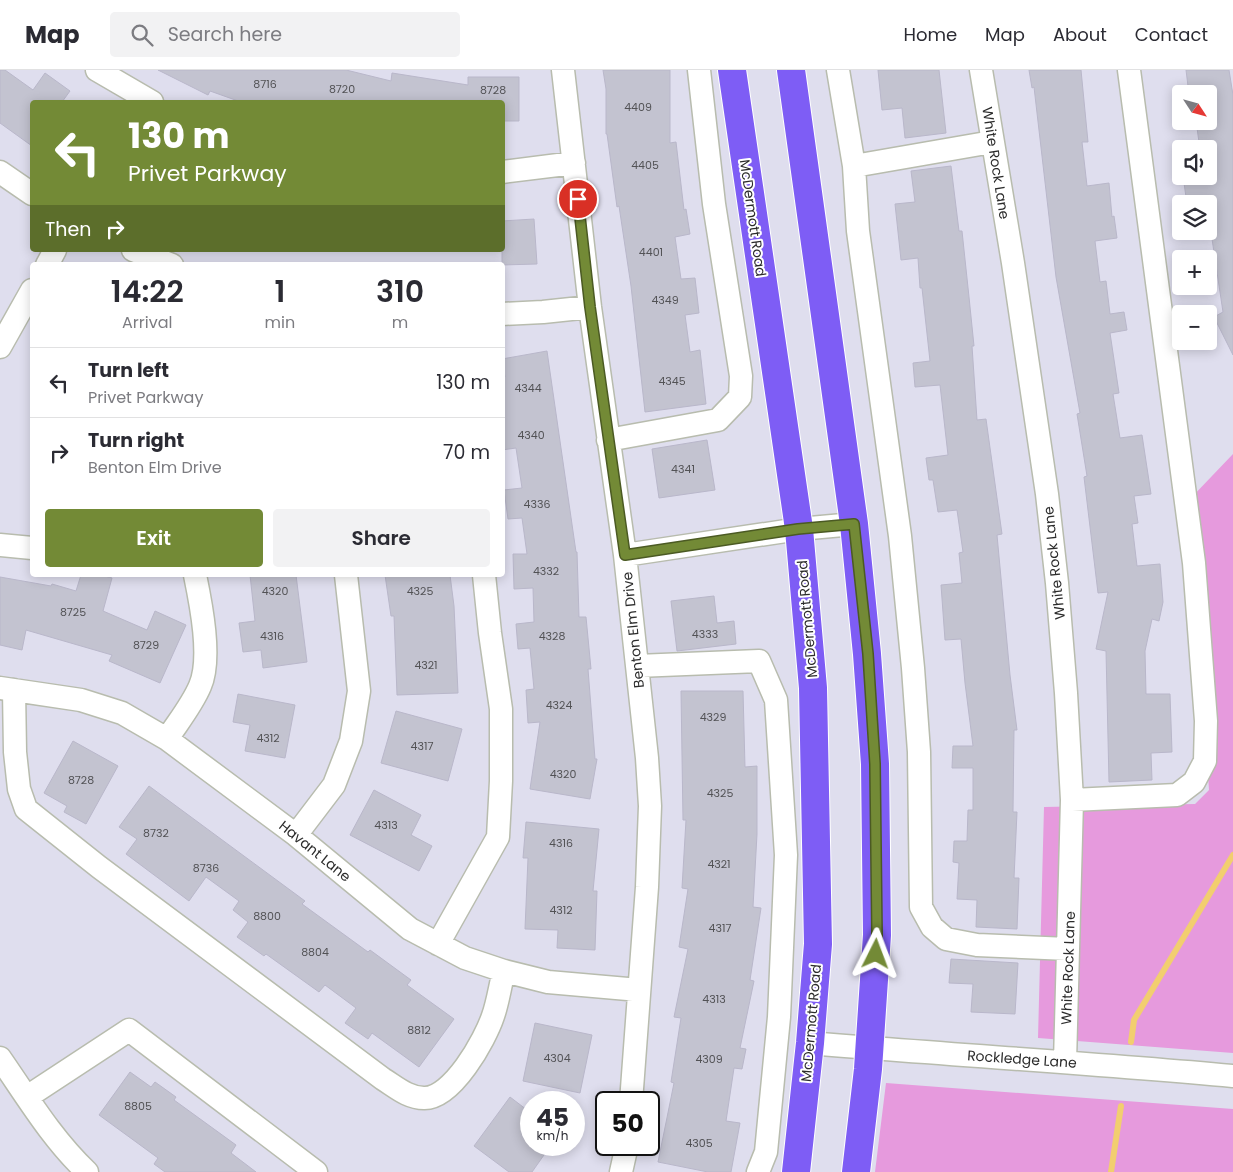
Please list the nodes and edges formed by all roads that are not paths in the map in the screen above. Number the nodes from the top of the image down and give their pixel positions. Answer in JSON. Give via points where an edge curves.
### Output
{"nodes":[{"id":1,"x":97,"y":70,"type":"edge"},
{"id":2,"x":563,"y":70,"type":"edge"},
{"id":3,"x":699,"y":70,"type":"edge"},
{"id":4,"x":732,"y":70,"type":"edge"},
{"id":5,"x":791,"y":70,"type":"edge"},
{"id":6,"x":838,"y":70,"type":"edge"},
{"id":7,"x":981,"y":70,"type":"edge"},
{"id":8,"x":1129,"y":70,"type":"edge"},
{"id":9,"x":149,"y":100,"type":"edge"},
{"id":10,"x":992,"y":142,"type":"junction"},
{"id":11,"x":574,"y":163,"type":"junction"},
{"id":12,"x":854,"y":166,"type":"junction"},
{"id":13,"x":0,"y":172,"type":"edge"},
{"id":14,"x":505,"y":172,"type":"edge"},
{"id":15,"x":30,"y":193,"type":"edge"},
{"id":16,"x":138,"y":252,"type":"edge"},
{"id":17,"x":164,"y":262,"type":"edge"},
{"id":18,"x":30,"y":294,"type":"edge"},
{"id":19,"x":590,"y":307,"type":"junction"},
{"id":20,"x":505,"y":314,"type":"edge"},
{"id":21,"x":0,"y":347,"type":"edge"},
{"id":22,"x":608,"y":440,"type":"junction"},
{"id":23,"x":854,"y":524,"type":"junction"},
{"id":24,"x":798,"y":529,"type":"junction"},
{"id":25,"x":0,"y":545,"type":"edge"},
{"id":26,"x":30,"y":548,"type":"edge"},
{"id":27,"x":625,"y":555,"type":"junction"},
{"id":28,"x":195,"y":577,"type":"edge"},
{"id":29,"x":346,"y":577,"type":"edge"},
{"id":30,"x":484,"y":577,"type":"edge"},
{"id":31,"x":637,"y":666,"type":"junction"},
{"id":32,"x":7,"y":689,"type":"edge"},
{"id":33,"x":167,"y":739,"type":"junction"},
{"id":34,"x":1072,"y":800,"type":"junction"},
{"id":35,"x":296,"y":834,"type":"junction"},
{"id":36,"x":438,"y":944,"type":"junction"},
{"id":37,"x":1068,"y":949,"type":"junction"},
{"id":38,"x":504,"y":971,"type":"junction"},
{"id":39,"x":639,"y":990,"type":"junction"},
{"id":40,"x":810,"y":1042,"type":"junction"},
{"id":41,"x":870,"y":1048,"type":"junction"},
{"id":42,"x":0,"y":1058,"type":"edge"},
{"id":43,"x":1065,"y":1062,"type":"junction"},
{"id":44,"x":1225,"y":1076,"type":"edge"},
{"id":45,"x":632,"y":1091,"type":"edge"},
{"id":46,"x":27,"y":1097,"type":"junction"},
{"id":47,"x":625,"y":1156,"type":"edge"},
{"id":48,"x":87,"y":1172,"type":"edge"},
{"id":49,"x":316,"y":1172,"type":"edge"},
{"id":50,"x":621,"y":1172,"type":"edge"},
{"id":51,"x":758,"y":1172,"type":"edge"},
{"id":52,"x":796,"y":1172,"type":"edge"},
{"id":53,"x":856,"y":1172,"type":"edge"}],
"edges":[{"from":1,"to":9,"type":"street"},
{"from":2,"to":11,"type":"street","name":"Benton Elm Drive"},
{"from":3,"to":22,"type":"street","via":[[714,204],[741,376],[740,398],[718,420]]},
{"from":4,"to":24,"type":"main road","name":"McDermott Road"},
{"from":5,"to":23,"type":"main road"},
{"from":6,"to":12,"type":"street"},
{"from":7,"to":10,"type":"street","name":"White Rock Lane"},
{"from":8,"to":34,"type":"street","via":[[1194,563],[1206,721],[1205,761],[1194,782],[1177,795]]},
{"from":10,"to":12,"type":"street"},
{"from":10,"to":34,"type":"street","name":"White Rock Lane","via":[[1048,504],[1063,647]]},
{"from":11,"to":14,"type":"street"},
{"from":11,"to":19,"type":"street","name":"Benton Elm Drive"},
{"from":12,"to":37,"type":"street","via":[[858,230],[900,536],[913,668],[919,752],[921,907],[932,927],[946,939],[977,945]]},
{"from":13,"to":15,"type":"street"},
{"from":16,"to":17,"type":"street"},
{"from":18,"to":21,"type":"street"},
{"from":19,"to":20,"type":"street"},
{"from":19,"to":22,"type":"street","name":"Benton Elm Drive"},
{"from":22,"to":27,"type":"street","name":"Benton Elm Drive"},
{"from":23,"to":24,"type":"street"},
{"from":23,"to":41,"type":"main road","via":[[868,654],[875,764],[877,935]]},
{"from":24,"to":27,"type":"street"},
{"from":24,"to":40,"type":"main road","name":"McDermott Road","via":[[813,698],[818,944]]},
{"from":25,"to":26,"type":"street"},
{"from":27,"to":31,"type":"street","name":"Benton Elm Drive"},
{"from":28,"to":33,"type":"street","via":[[205,644],[205,668],[200,686]]},
{"from":29,"to":35,"type":"street","via":[[359,691],[352,741],[334,785]]},
{"from":30,"to":36,"type":"street","via":[[501,709],[502,780],[498,837]]},
{"from":31,"to":39,"type":"street","name":"Benton Elm Drive","via":[[650,806],[648,887]]},
{"from":31,"to":51,"type":"street","via":[[759,661],[776,700],[786,854],[779,1017],[766,1152]]},
{"from":32,"to":33,"type":"street","name":"Havant Lane","via":[[81,700],[122,713]]},
{"from":32,"to":38,"type":"street","via":[[19,788],[26,809],[107,873],[410,1096],[426,1098],[448,1089],[468,1065],[492,1017]]},
{"from":33,"to":35,"type":"street","name":"Havant Lane"},
{"from":34,"to":37,"type":"street","name":"White Rock Lane"},
{"from":35,"to":36,"type":"street","name":"Havant Lane","via":[[410,930]]},
{"from":36,"to":38,"type":"street","name":"Havant Lane","via":[[465,958]]},
{"from":37,"to":43,"type":"street","name":"White Rock Lane"},
{"from":38,"to":39,"type":"street","name":"Havant Lane","via":[[548,982]]},
{"from":39,"to":45,"type":"street","name":"Benton Elm Drive"},
{"from":40,"to":41,"type":"street","name":"Rockledge Lane"},
{"from":40,"to":52,"type":"main road","name":"McDermott Road"},
{"from":41,"to":43,"type":"street","name":"Rockledge Lane"},
{"from":41,"to":53,"type":"main road"},
{"from":42,"to":46,"type":"street"},
{"from":43,"to":44,"type":"street","name":"Rockledge Lane"},
{"from":46,"to":48,"type":"street","via":[[66,1150]]},
{"from":46,"to":49,"type":"street","via":[[129,1030]]},
{"from":47,"to":50,"type":"street"}]}
